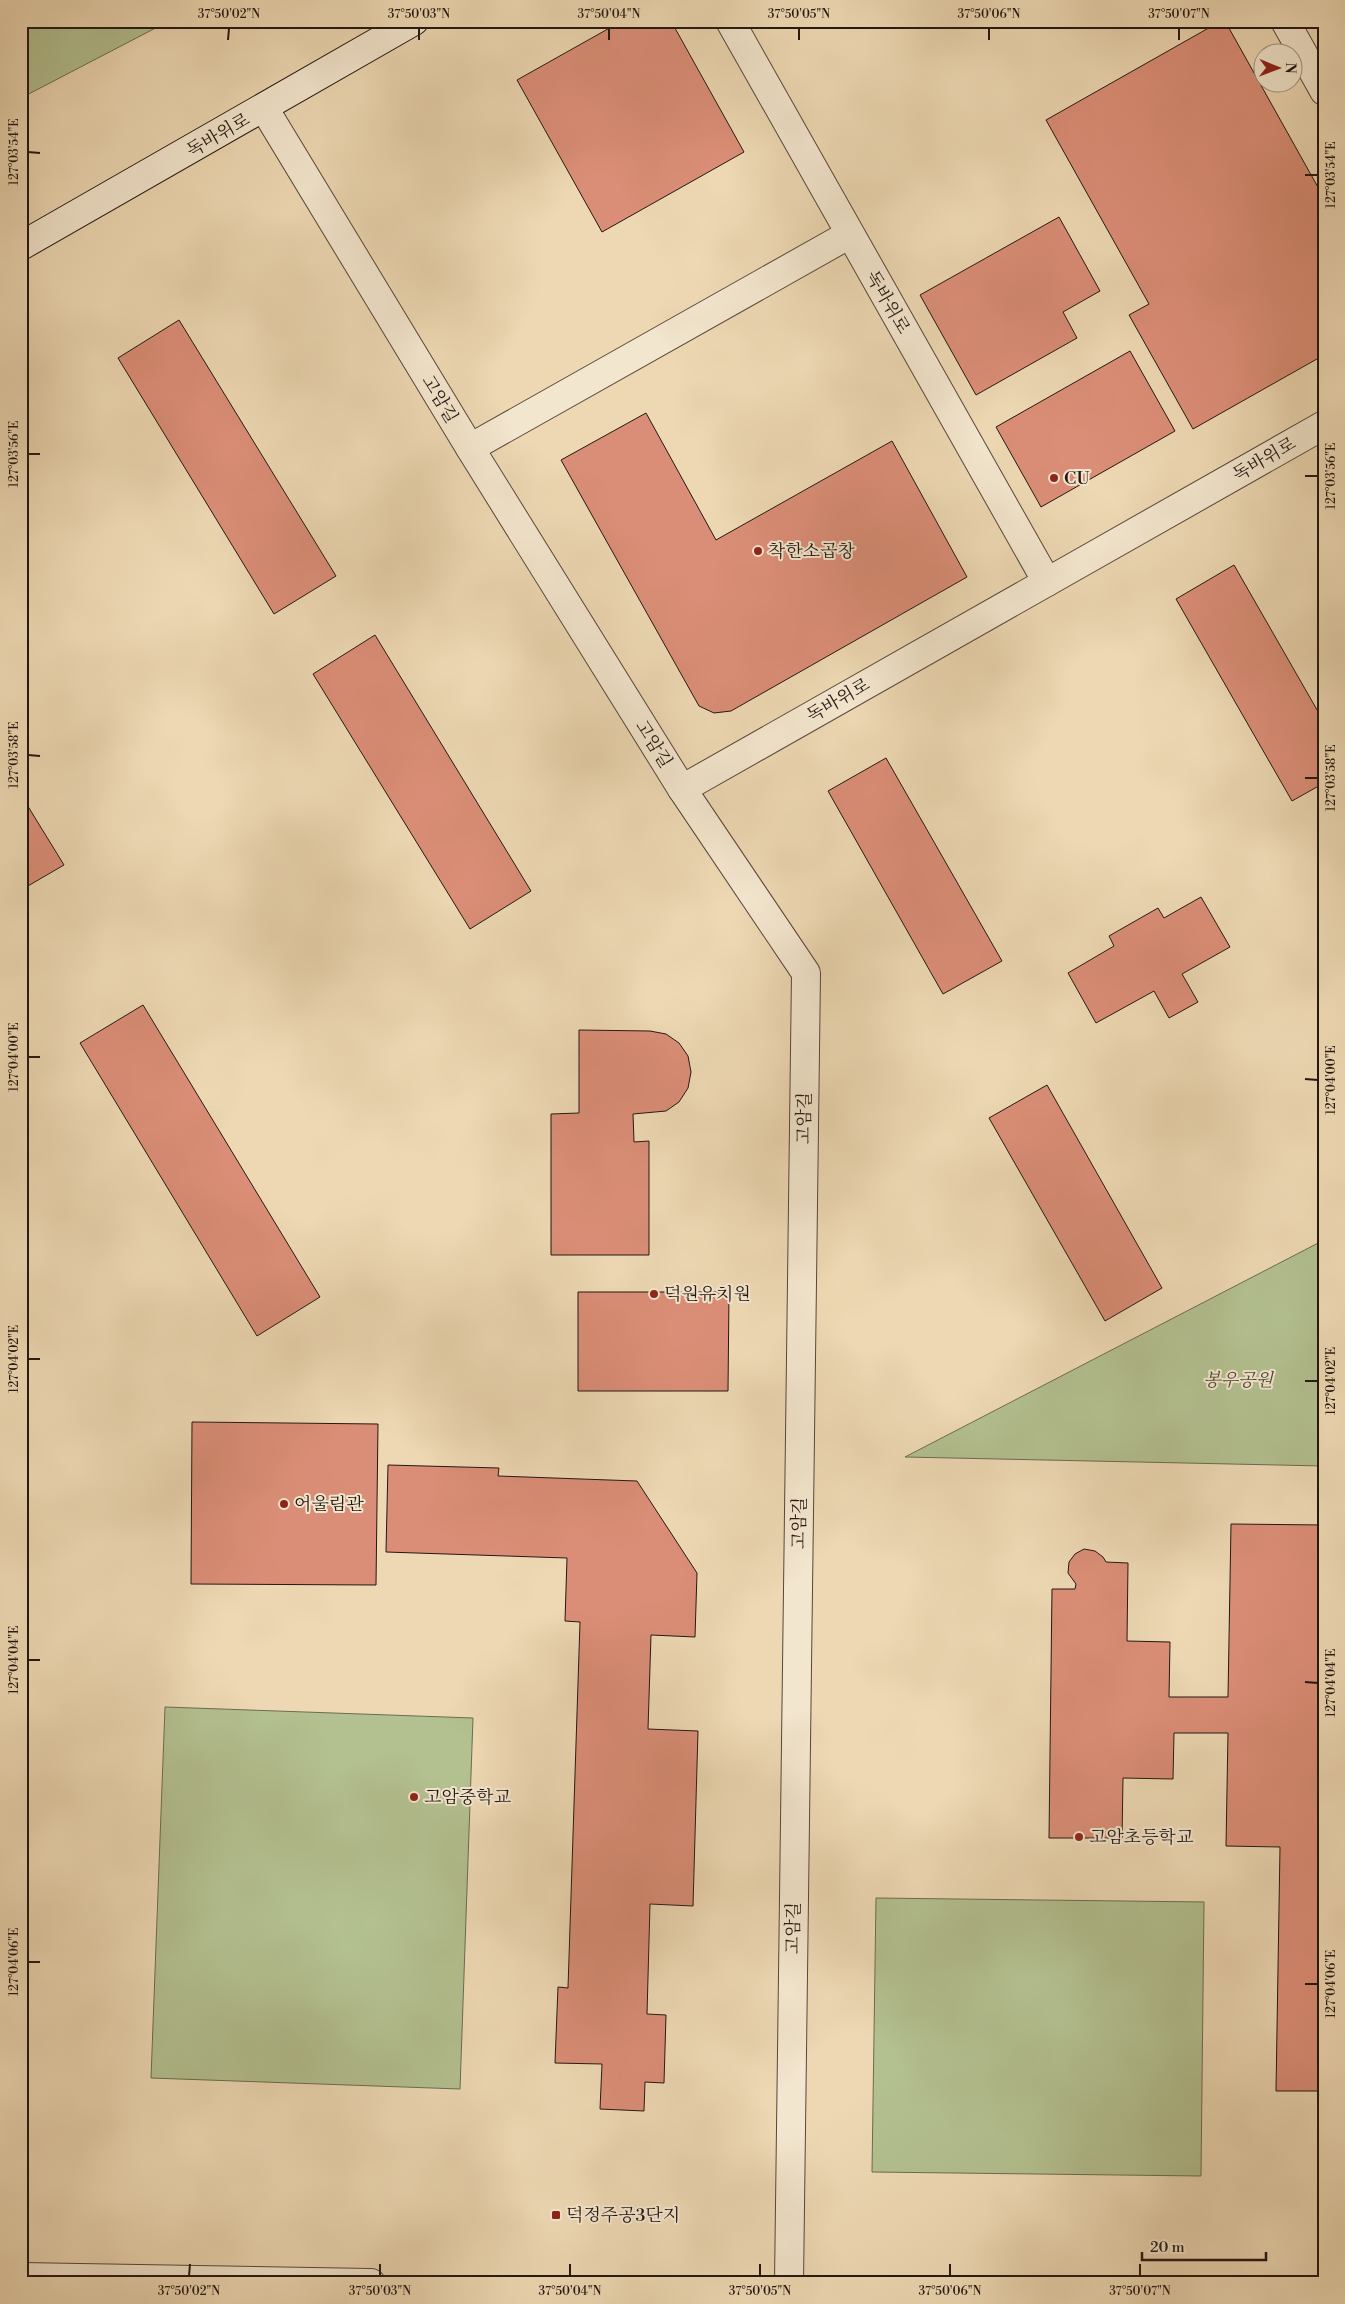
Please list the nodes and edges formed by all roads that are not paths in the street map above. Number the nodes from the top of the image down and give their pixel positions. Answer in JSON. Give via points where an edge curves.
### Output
{"nodes":[{"id":1,"x":414,"y":21,"type":"edge"},
{"id":2,"x":730,"y":21,"type":"edge"},
{"id":3,"x":1286,"y":21,"type":"edge"},
{"id":4,"x":1324,"y":91,"type":"edge"},
{"id":5,"x":264,"y":108,"type":"junction"},
{"id":6,"x":850,"y":234,"type":"junction"},
{"id":7,"x":21,"y":246,"type":"edge"},
{"id":8,"x":1324,"y":424,"type":"edge"},
{"id":9,"x":470,"y":448,"type":"junction"},
{"id":10,"x":1047,"y":582,"type":"junction"},
{"id":11,"x":682,"y":788,"type":"junction"},
{"id":12,"x":21,"y":2277,"type":"edge"},
{"id":13,"x":371,"y":2283,"type":"edge"},
{"id":14,"x":789,"y":2283,"type":"edge"}],
"edges":[{"from":1,"to":5,"type":"street","name":"독바위로"},
{"from":2,"to":6,"type":"street","name":"독바위로"},
{"from":3,"to":4,"type":"street"},
{"from":5,"to":7,"type":"street","name":"독바위로"},
{"from":5,"to":9,"type":"street","name":"고암길"},
{"from":6,"to":9,"type":"street"},
{"from":6,"to":10,"type":"street","name":"독바위로"},
{"from":8,"to":10,"type":"street","name":"독바위로"},
{"from":9,"to":11,"type":"street","name":"고암길"},
{"from":10,"to":11,"type":"street","name":"독바위로"},
{"from":11,"to":14,"type":"street","name":"고암길","via":[[806,973]]},
{"from":12,"to":13,"type":"street"}]}
